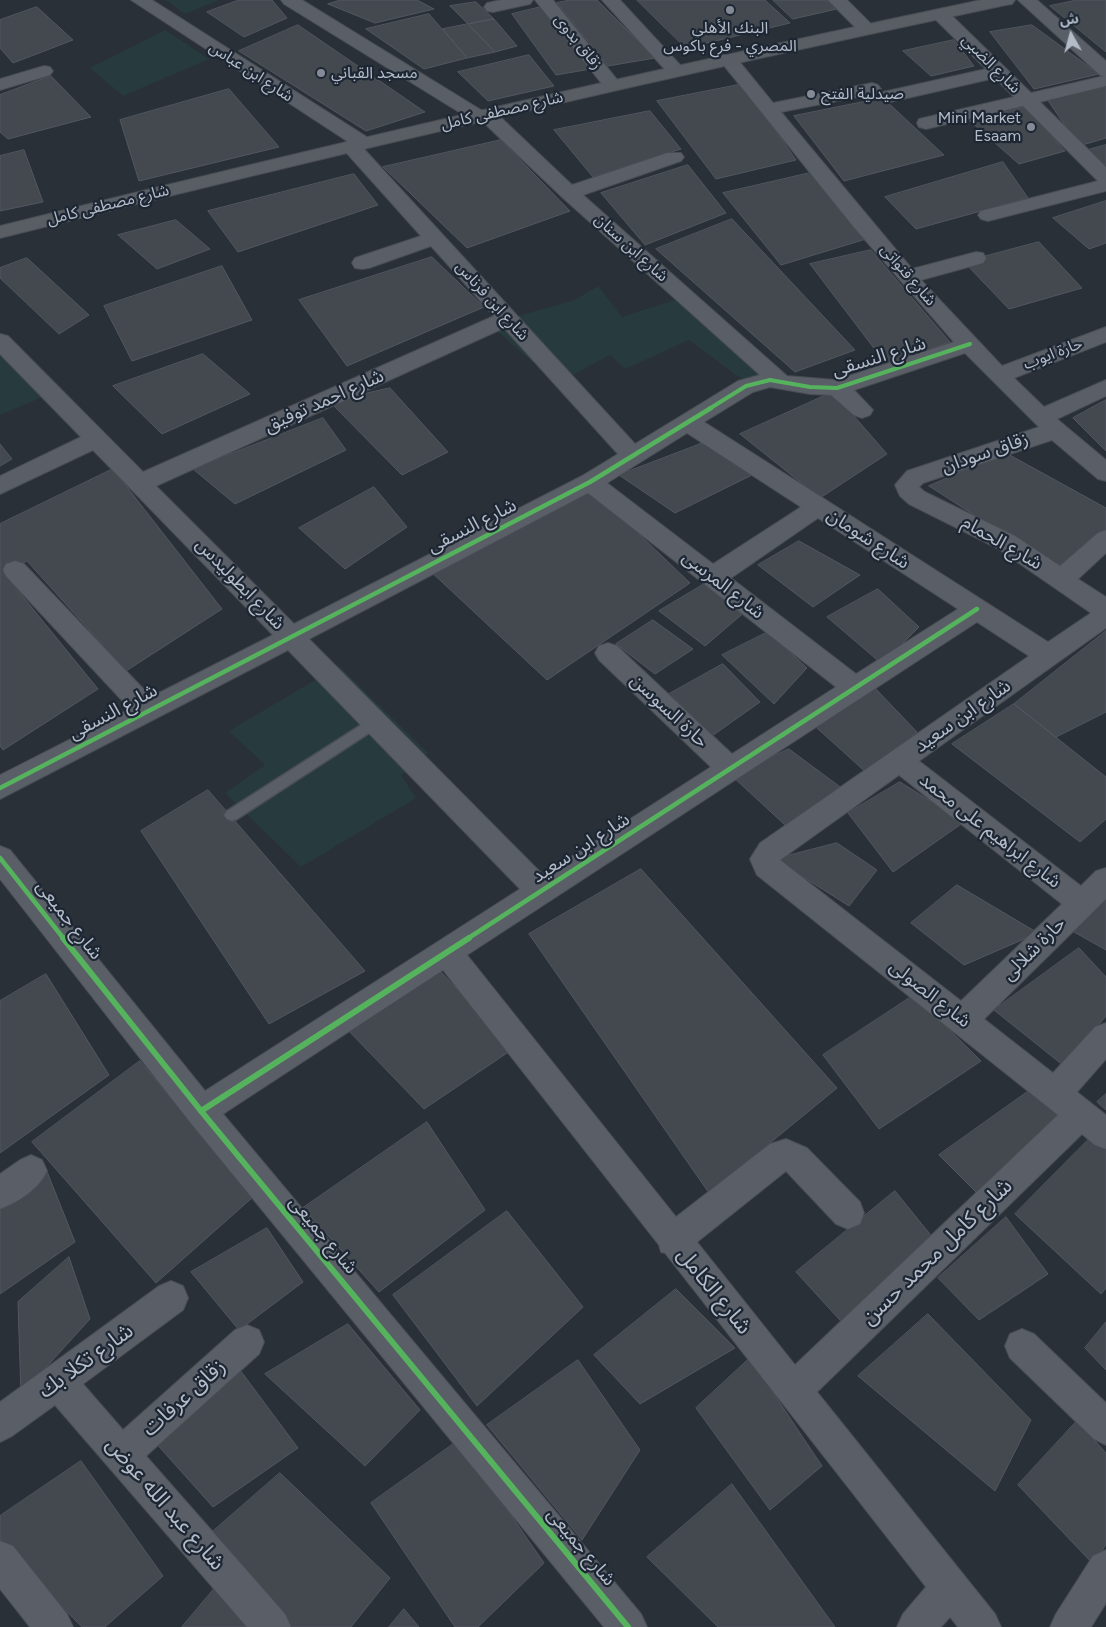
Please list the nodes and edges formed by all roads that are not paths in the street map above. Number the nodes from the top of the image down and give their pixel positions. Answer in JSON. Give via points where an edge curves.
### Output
{"nodes":[{"id":1,"x":140,"y":0,"type":"edge"},
{"id":2,"x":290,"y":0,"type":"edge"},
{"id":3,"x":524,"y":0,"type":"edge"},
{"id":4,"x":544,"y":0,"type":"edge"},
{"id":5,"x":611,"y":0,"type":"edge"},
{"id":6,"x":837,"y":0,"type":"edge"},
{"id":7,"x":1006,"y":0,"type":"edge"},
{"id":8,"x":1027,"y":0,"type":"edge"},
{"id":9,"x":492,"y":7,"type":"dead end"},
{"id":10,"x":940,"y":14,"type":"junction"},
{"id":11,"x":867,"y":29,"type":"junction"},
{"id":12,"x":728,"y":59,"type":"junction"},
{"id":13,"x":675,"y":70,"type":"junction"},
{"id":14,"x":44,"y":71,"type":"dead end"},
{"id":15,"x":1106,"y":71,"type":"edge"},
{"id":16,"x":998,"y":72,"type":"junction"},
{"id":17,"x":1106,"y":81,"type":"edge"},
{"id":18,"x":0,"y":85,"type":"edge"},
{"id":19,"x":612,"y":85,"type":"junction"},
{"id":20,"x":872,"y":89,"type":"dead end"},
{"id":21,"x":890,"y":96,"type":"dead end"},
{"id":22,"x":1026,"y":100,"type":"junction"},
{"id":23,"x":770,"y":110,"type":"junction"},
{"id":24,"x":482,"y":115,"type":"junction"},
{"id":25,"x":926,"y":123,"type":"dead end"},
{"id":26,"x":357,"y":145,"type":"junction"},
{"id":27,"x":674,"y":157,"type":"dead end"},
{"id":28,"x":1106,"y":178,"type":"edge"},
{"id":29,"x":1106,"y":185,"type":"edge"},
{"id":30,"x":569,"y":193,"type":"junction"},
{"id":31,"x":988,"y":215,"type":"dead end"},
{"id":32,"x":0,"y":232,"type":"edge"},
{"id":33,"x":434,"y":238,"type":"junction"},
{"id":34,"x":976,"y":258,"type":"dead end"},
{"id":35,"x":362,"y":263,"type":"dead end"},
{"id":36,"x":908,"y":277,"type":"junction"},
{"id":37,"x":508,"y":318,"type":"junction"},
{"id":38,"x":1106,"y":334,"type":"edge"},
{"id":39,"x":0,"y":341,"type":"edge"},
{"id":40,"x":970,"y":344,"type":"junction"},
{"id":41,"x":999,"y":375,"type":"junction"},
{"id":42,"x":779,"y":380,"type":"junction"},
{"id":43,"x":837,"y":388,"type":"junction"},
{"id":44,"x":1104,"y":390,"type":"edge"},
{"id":45,"x":862,"y":410,"type":"dead end"},
{"id":46,"x":687,"y":422,"type":"junction"},
{"id":47,"x":1049,"y":423,"type":"junction"},
{"id":48,"x":96,"y":439,"type":"junction"},
{"id":49,"x":633,"y":456,"type":"junction"},
{"id":50,"x":1106,"y":473,"type":"edge"},
{"id":51,"x":914,"y":477,"type":"joint"},
{"id":52,"x":590,"y":482,"type":"junction"},
{"id":53,"x":141,"y":483,"type":"junction"},
{"id":54,"x":0,"y":486,"type":"edge"},
{"id":55,"x":818,"y":507,"type":"junction"},
{"id":56,"x":1106,"y":539,"type":"edge"},
{"id":57,"x":15,"y":570,"type":"dead end"},
{"id":58,"x":713,"y":577,"type":"junction"},
{"id":59,"x":1062,"y":579,"type":"junction"},
{"id":60,"x":977,"y":609,"type":"junction"},
{"id":61,"x":1106,"y":610,"type":"edge"},
{"id":62,"x":1106,"y":615,"type":"edge"},
{"id":63,"x":291,"y":636,"type":"junction"},
{"id":64,"x":608,"y":654,"type":"dead end"},
{"id":65,"x":1048,"y":655,"type":"junction"},
{"id":66,"x":856,"y":688,"type":"junction"},
{"id":67,"x":148,"y":711,"type":"junction"},
{"id":68,"x":375,"y":722,"type":"junction"},
{"id":69,"x":900,"y":761,"type":"junction"},
{"id":70,"x":730,"y":769,"type":"junction"},
{"id":71,"x":0,"y":788,"type":"edge"},
{"id":72,"x":232,"y":816,"type":"dead end"},
{"id":73,"x":770,"y":851,"type":"joint"},
{"id":74,"x":0,"y":858,"type":"edge"},
{"id":75,"x":1106,"y":880,"type":"edge"},
{"id":76,"x":541,"y":892,"type":"junction"},
{"id":77,"x":1081,"y":902,"type":"junction"},
{"id":78,"x":447,"y":953,"type":"junction"},
{"id":79,"x":962,"y":1020,"type":"junction"},
{"id":80,"x":1106,"y":1037,"type":"edge"},
{"id":81,"x":1055,"y":1094,"type":"junction"},
{"id":82,"x":201,"y":1111,"type":"junction"},
{"id":83,"x":1081,"y":1114,"type":"junction"},
{"id":84,"x":1106,"y":1134,"type":"edge"},
{"id":85,"x":31,"y":1171,"type":"dead end"},
{"id":86,"x":0,"y":1193,"type":"edge"},
{"id":87,"x":848,"y":1213,"type":"dead end"},
{"id":88,"x":673,"y":1240,"type":"junction"},
{"id":89,"x":171,"y":1298,"type":"dead end"},
{"id":90,"x":247,"y":1342,"type":"dead end"},
{"id":91,"x":1022,"y":1346,"type":"dead end"},
{"id":92,"x":57,"y":1381,"type":"junction"},
{"id":93,"x":793,"y":1391,"type":"junction"},
{"id":94,"x":0,"y":1424,"type":"edge"},
{"id":95,"x":1106,"y":1427,"type":"edge"},
{"id":96,"x":121,"y":1455,"type":"junction"},
{"id":97,"x":0,"y":1559,"type":"edge"},
{"id":98,"x":1106,"y":1569,"type":"edge"},
{"id":99,"x":950,"y":1588,"type":"junction"},
{"id":100,"x":54,"y":1627,"type":"edge"},
{"id":101,"x":272,"y":1627,"type":"edge"},
{"id":102,"x":628,"y":1627,"type":"edge"},
{"id":103,"x":916,"y":1627,"type":"edge"},
{"id":104,"x":982,"y":1627,"type":"edge"},
{"id":105,"x":1069,"y":1627,"type":"edge"}],
"edges":[{"from":1,"to":26,"type":"street","name":"شارع ابن عباس"},
{"from":2,"to":24,"type":"street","name":"شارع ابن سنان"},
{"from":3,"to":9,"type":"street"},
{"from":4,"to":19,"type":"street","name":"زقاق بدوى"},
{"from":5,"to":13,"type":"street"},
{"from":6,"to":11,"type":"street"},
{"from":7,"to":10,"type":"main road","name":"شارع مصطفى كامل"},
{"from":8,"to":15,"type":"street"},
{"from":10,"to":11,"type":"main road","name":"شارع مصطفى كامل"},
{"from":10,"to":16,"type":"street","name":"شارع الضبي"},
{"from":11,"to":12,"type":"main road","name":"شارع مصطفى كامل"},
{"from":12,"to":13,"type":"main road","name":"شارع مصطفى كامل"},
{"from":12,"to":23,"type":"street","name":"شارع قنواتى"},
{"from":13,"to":19,"type":"main road","name":"شارع مصطفى كامل"},
{"from":14,"to":18,"type":"street"},
{"from":16,"to":21,"type":"street"},
{"from":16,"to":22,"type":"street","name":"شارع الضبي"},
{"from":17,"to":22,"type":"street"},
{"from":19,"to":24,"type":"main road","name":"شارع مصطفى كامل"},
{"from":20,"to":23,"type":"street"},
{"from":22,"to":25,"type":"street"},
{"from":22,"to":28,"type":"street","name":"شارع الضبي"},
{"from":23,"to":36,"type":"street","name":"شارع قنواتى"},
{"from":24,"to":26,"type":"main road","name":"شارع مصطفى كامل"},
{"from":24,"to":30,"type":"street","name":"شارع ابن سنان"},
{"from":26,"to":32,"type":"main road","name":"شارع مصطفى كامل"},
{"from":26,"to":33,"type":"street","name":"شارع ابن فرناس"},
{"from":27,"to":30,"type":"street"},
{"from":29,"to":31,"type":"street"},
{"from":30,"to":42,"type":"street","name":"شارع ابن سنان"},
{"from":33,"to":35,"type":"street"},
{"from":33,"to":37,"type":"street","name":"شارع ابن فرناس"},
{"from":34,"to":36,"type":"street"},
{"from":36,"to":40,"type":"street","name":"شارع قنواتى"},
{"from":37,"to":49,"type":"street","name":"شارع ابن فرناس"},
{"from":37,"to":53,"type":"street","name":"شارع احمد توفيق"},
{"from":38,"to":41,"type":"street","name":"حارة ايوب"},
{"from":39,"to":48,"type":"street","name":"شارع ابطوليدس"},
{"from":40,"to":41,"type":"street","name":"شارع قنواتى"},
{"from":40,"to":43,"type":"street","name":"شارع النسقى"},
{"from":41,"to":47,"type":"street","name":"شارع قنواتى"},
{"from":42,"to":43,"type":"street","name":"شارع النسقى","via":[[810,387]]},
{"from":42,"to":46,"type":"street","name":"شارع النسقى","via":[[746,386]]},
{"from":43,"to":45,"type":"street"},
{"from":44,"to":47,"type":"street","name":"زقاق سودان"},
{"from":46,"to":49,"type":"street","name":"شارع النسقى"},
{"from":46,"to":55,"type":"street","name":"شارع شومان"},
{"from":47,"to":50,"type":"street","name":"شارع قنواتى"},
{"from":47,"to":51,"type":"street","name":"زقاق سودان"},
{"from":48,"to":53,"type":"street","name":"شارع ابطوليدس"},
{"from":48,"to":54,"type":"street"},
{"from":49,"to":52,"type":"street","name":"شارع النسقى"},
{"from":51,"to":59,"type":"street","name":"شارع الحمام","via":[[907,485],[917,498],[1006,542]]},
{"from":52,"to":58,"type":"street","name":"شارع المرسى"},
{"from":52,"to":63,"type":"street","name":"شارع النسقى"},
{"from":53,"to":63,"type":"street","name":"شارع ابطوليدس"},
{"from":55,"to":58,"type":"street"},
{"from":55,"to":60,"type":"street","name":"شارع شومان"},
{"from":56,"to":59,"type":"street"},
{"from":57,"to":67,"type":"street"},
{"from":58,"to":66,"type":"street","name":"شارع المرسى"},
{"from":59,"to":61,"type":"street","name":"شارع الحمام"},
{"from":60,"to":65,"type":"street","name":"شارع شومان"},
{"from":60,"to":66,"type":"street","name":"شارع ابن سعيد"},
{"from":62,"to":65,"type":"street","name":"شارع ابن سعيد"},
{"from":63,"to":67,"type":"street","name":"شارع النسقى"},
{"from":63,"to":68,"type":"street","name":"شارع ابطوليدس"},
{"from":64,"to":70,"type":"street","name":"حارة السوسن"},
{"from":65,"to":69,"type":"street","name":"شارع ابن سعيد"},
{"from":66,"to":70,"type":"street","name":"شارع ابن سعيد"},
{"from":67,"to":71,"type":"street","name":"شارع النسقى"},
{"from":68,"to":72,"type":"lane"},
{"from":68,"to":76,"type":"street","name":"شارع ابطوليدس"},
{"from":69,"to":73,"type":"street","name":"شارع ابن سعيد"},
{"from":69,"to":77,"type":"street","name":"شارع ابراهيم على محمد"},
{"from":70,"to":76,"type":"street","name":"شارع ابن سعيد"},
{"from":73,"to":79,"type":"street","name":"شارع الصولى","via":[[764,859],[767,866]]},
{"from":74,"to":82,"type":"street","name":"شارع جميعى"},
{"from":75,"to":77,"type":"street","name":"حارة شلالى"},
{"from":76,"to":78,"type":"street","name":"شارع ابن سعيد"},
{"from":77,"to":79,"type":"street","name":"حارة شلالى"},
{"from":78,"to":82,"type":"street","name":"شارع ابن سعيد"},
{"from":78,"to":88,"type":"street","name":"شارع الكامل"},
{"from":79,"to":81,"type":"street","name":"شارع الصولى"},
{"from":80,"to":81,"type":"street"},
{"from":81,"to":83,"type":"street","name":"شارع الصولى"},
{"from":82,"to":102,"type":"street","name":"شارع جميعى"},
{"from":83,"to":84,"type":"street","name":"شارع الصولى"},
{"from":83,"to":93,"type":"street","name":"شارع كامل محمد حسن"},
{"from":85,"to":86,"type":"street"},
{"from":87,"to":88,"type":"street","via":[[796,1158],[786,1154]]},
{"from":88,"to":93,"type":"street","name":"شارع الكامل"},
{"from":89,"to":92,"type":"street","name":"شارع تكلا بك"},
{"from":90,"to":96,"type":"street","name":"زقاق عرفات"},
{"from":91,"to":95,"type":"street"},
{"from":92,"to":94,"type":"street","name":"شارع تكلا بك"},
{"from":92,"to":96,"type":"street","name":"شارع عبد الله عوض"},
{"from":93,"to":99,"type":"street","name":"شارع الكامل"},
{"from":96,"to":101,"type":"street","name":"شارع عبد الله عوض"},
{"from":97,"to":100,"type":"street"},
{"from":98,"to":105,"type":"street"},
{"from":99,"to":103,"type":"street"},
{"from":99,"to":104,"type":"street","name":"شارع الكامل"}]}
